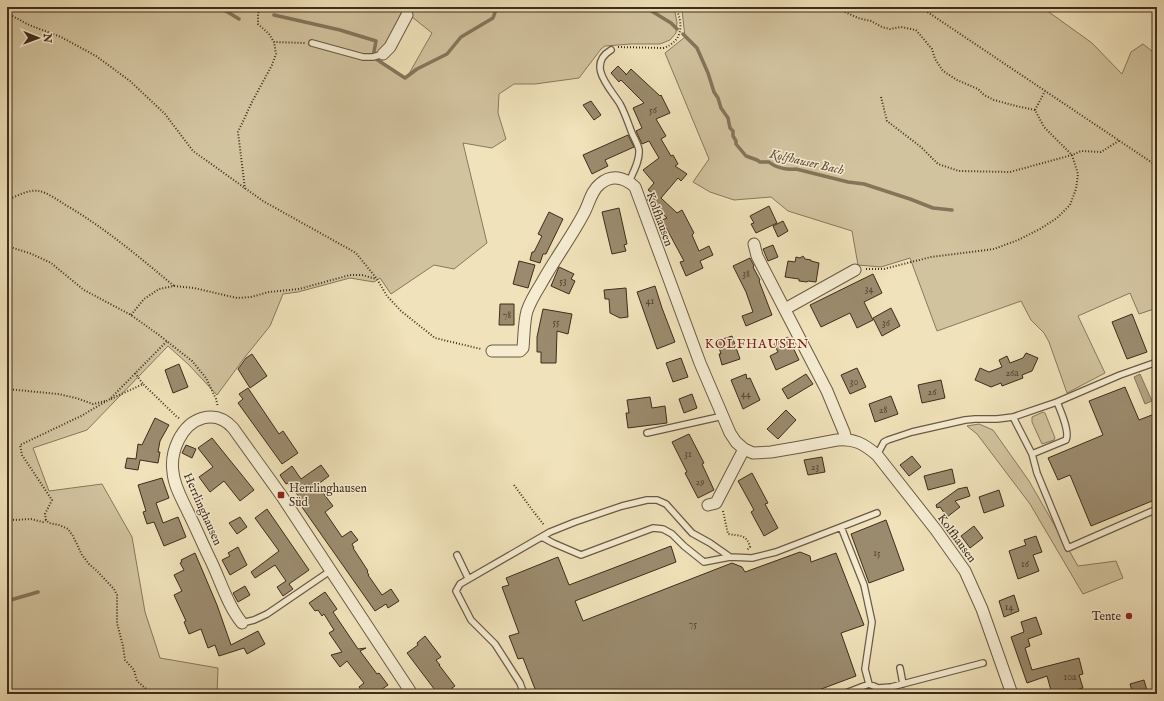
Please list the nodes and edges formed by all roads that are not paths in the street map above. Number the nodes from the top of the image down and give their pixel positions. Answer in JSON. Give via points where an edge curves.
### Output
{"nodes":[{"id":1,"x":407,"y":12,"type":"dead end"},
{"id":2,"x":312,"y":43,"type":"road end"},
{"id":3,"x":611,"y":50,"type":"road end"},
{"id":4,"x":383,"y":54,"type":"joint"},
{"id":5,"x":629,"y":182,"type":"junction"},
{"id":6,"x":754,"y":244,"type":"dead end"},
{"id":7,"x":855,"y":270,"type":"road end"},
{"id":8,"x":785,"y":309,"type":"junction"},
{"id":9,"x":492,"y":352,"type":"road end"},
{"id":10,"x":1157,"y":362,"type":"edge"},
{"id":11,"x":1058,"y":402,"type":"junction"},
{"id":12,"x":723,"y":416,"type":"junction"},
{"id":13,"x":1013,"y":417,"type":"junction"},
{"id":14,"x":647,"y":433,"type":"dead end"},
{"id":15,"x":846,"y":439,"type":"junction"},
{"id":16,"x":744,"y":449,"type":"junction"},
{"id":17,"x":1032,"y":454,"type":"junction"},
{"id":18,"x":877,"y":455,"type":"junction"},
{"id":19,"x":712,"y":504,"type":"road end"},
{"id":20,"x":1157,"y":510,"type":"edge"},
{"id":21,"x":877,"y":513,"type":"dead end"},
{"id":22,"x":841,"y":527,"type":"junction"},
{"id":23,"x":542,"y":537,"type":"junction"},
{"id":24,"x":457,"y":555,"type":"dead end"},
{"id":25,"x":730,"y":557,"type":"junction"},
{"id":26,"x":330,"y":571,"type":"junction"},
{"id":27,"x":468,"y":578,"type":"junction"},
{"id":28,"x":242,"y":623,"type":"joint"},
{"id":29,"x":983,"y":662,"type":"dead end"},
{"id":30,"x":900,"y":668,"type":"dead end"},
{"id":31,"x":870,"y":684,"type":"junction"},
{"id":32,"x":903,"y":684,"type":"junction"},
{"id":33,"x":412,"y":694,"type":"edge"},
{"id":34,"x":524,"y":694,"type":"edge"},
{"id":35,"x":843,"y":694,"type":"edge"},
{"id":36,"x":1012,"y":694,"type":"edge"}],
"edges":[{"from":1,"to":4,"type":"street","via":[[392,43]]},
{"from":2,"to":4,"type":"lane","via":[[363,57]]},
{"from":3,"to":5,"type":"lane","via":[[602,58],[600,68],[605,83],[620,105],[639,151],[636,167]]},
{"from":5,"to":9,"type":"street","via":[[618,177],[608,178],[598,184],[582,217],[550,267],[526,312],[523,348],[520,352]]},
{"from":5,"to":12,"type":"street","name":"Kolfhausen","via":[[635,187],[700,363]]},
{"from":6,"to":8,"type":"street","via":[[757,256]]},
{"from":7,"to":8,"type":"street"},
{"from":8,"to":15,"type":"street","via":[[827,391]]},
{"from":10,"to":11,"type":"lane"},
{"from":11,"to":13,"type":"lane"},
{"from":11,"to":17,"type":"lane","via":[[1068,437]]},
{"from":12,"to":14,"type":"lane"},
{"from":12,"to":16,"type":"street","name":"Kolfhausen","via":[[730,433]]},
{"from":13,"to":17,"type":"lane"},
{"from":13,"to":18,"type":"lane","via":[[965,420],[912,432],[884,442]]},
{"from":15,"to":16,"type":"street","name":"Kolfhausen","via":[[771,452],[753,453]]},
{"from":15,"to":18,"type":"street","name":"Kolfhausen","via":[[866,446]]},
{"from":16,"to":19,"type":"street"},
{"from":17,"to":20,"type":"lane","via":[[1036,473],[1068,548]]},
{"from":18,"to":36,"type":"street","name":"Kolfhausen","via":[[965,571],[982,609]]},
{"from":21,"to":22,"type":"lane"},
{"from":22,"to":25,"type":"lane","via":[[776,552],[752,558]]},
{"from":22,"to":31,"type":"lane","via":[[864,585],[872,622],[865,669]]},
{"from":23,"to":25,"type":"lane","via":[[581,554],[654,528],[672,534],[704,562]]},
{"from":23,"to":25,"type":"lane","via":[[575,522],[622,506],[657,500],[666,504],[692,533]]},
{"from":23,"to":27,"type":"lane"},
{"from":24,"to":27,"type":"lane"},
{"from":26,"to":28,"type":"lane","name":"Herrlinghausen","via":[[267,614]]},
{"from":26,"to":28,"type":"street","name":"Herrlinghausen","via":[[281,495],[227,422],[208,417],[196,420],[175,448],[172,467],[174,480],[235,615]]},
{"from":26,"to":33,"type":"street"},
{"from":27,"to":34,"type":"lane","via":[[456,591],[471,620],[494,644],[520,683]]},
{"from":29,"to":32,"type":"lane"},
{"from":30,"to":32,"type":"lane"},
{"from":31,"to":32,"type":"lane","via":[[878,688]]},
{"from":31,"to":35,"type":"lane"}]}
